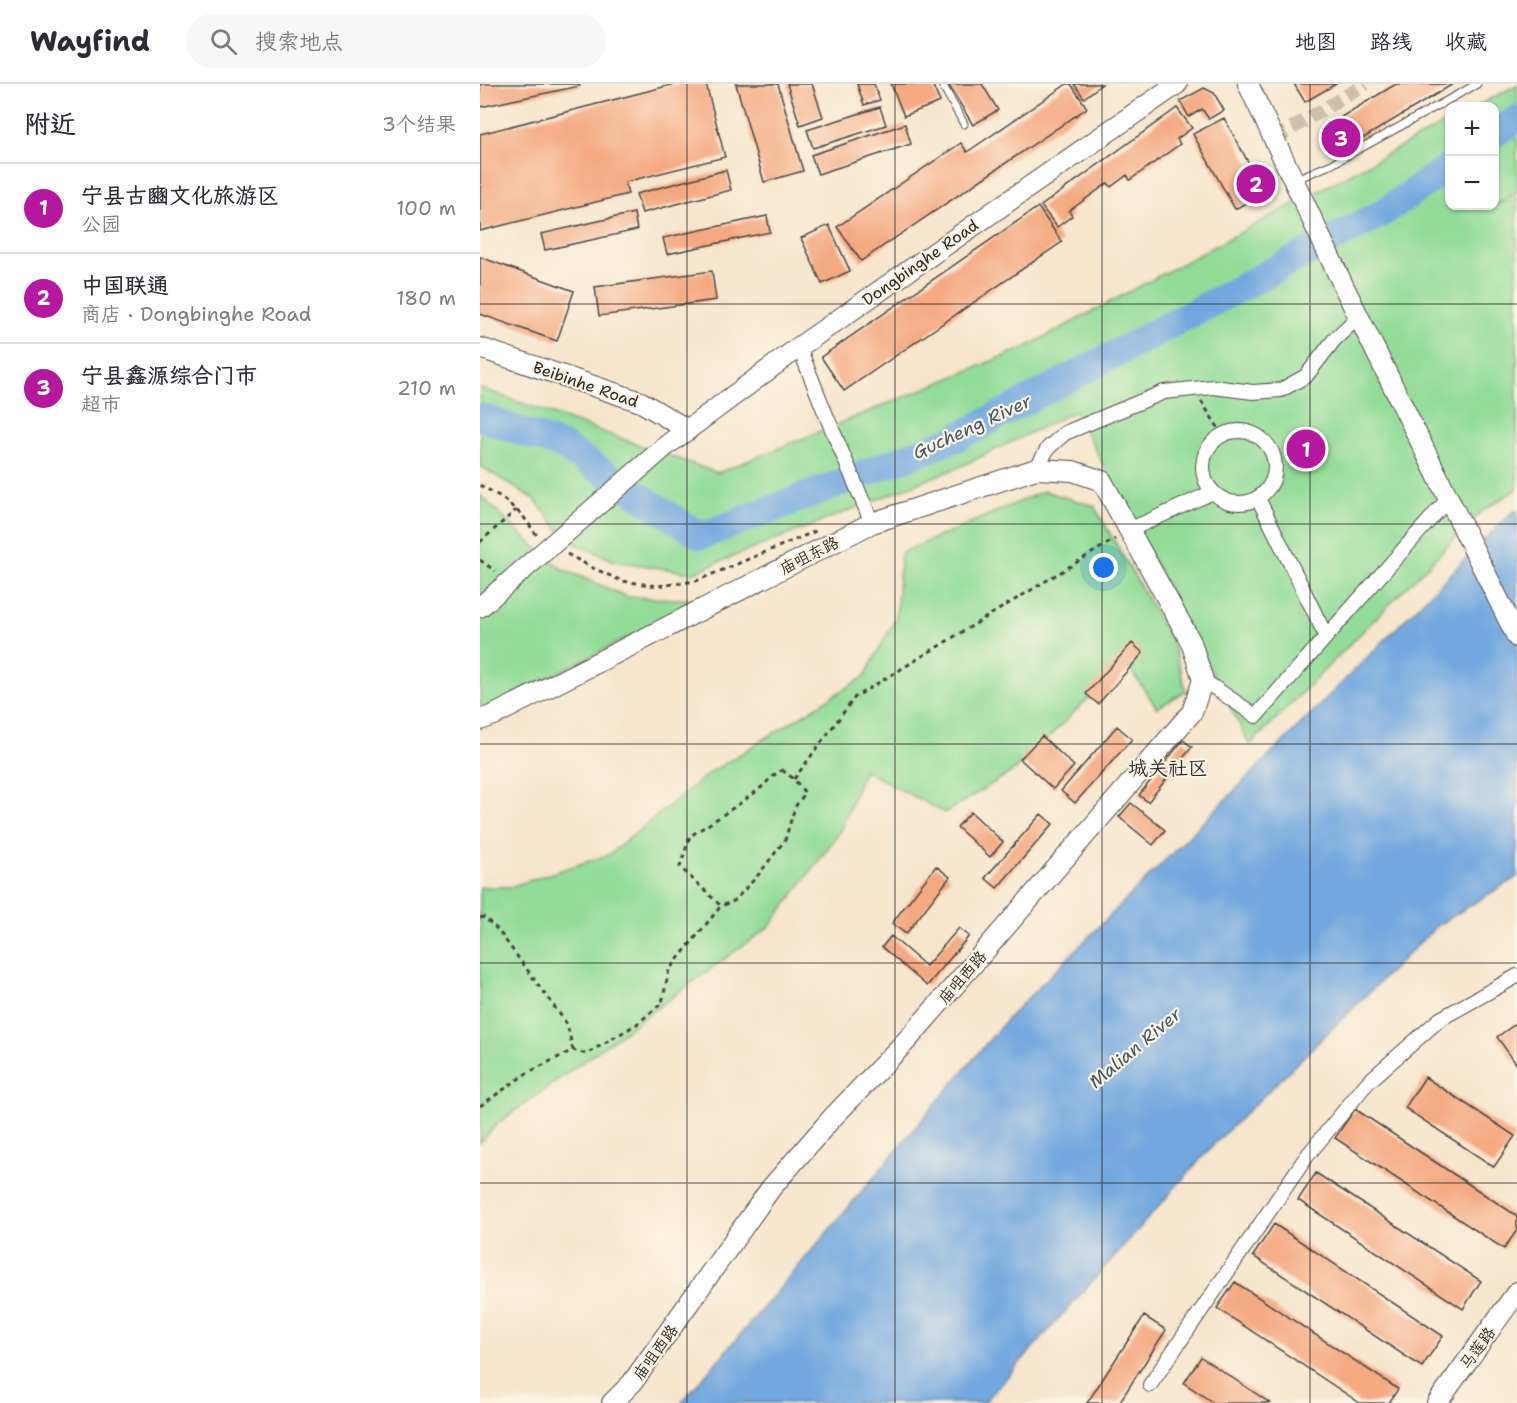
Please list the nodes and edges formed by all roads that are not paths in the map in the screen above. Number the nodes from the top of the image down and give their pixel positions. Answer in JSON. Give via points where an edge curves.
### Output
{"nodes":[{"id":1,"x":942,"y":84,"type":"edge"},
{"id":2,"x":1177,"y":84,"type":"edge"},
{"id":3,"x":1248,"y":84,"type":"edge"},
{"id":4,"x":1478,"y":84,"type":"edge"},
{"id":5,"x":964,"y":124,"type":"dead end"},
{"id":6,"x":1296,"y":185,"type":"junction"},
{"id":7,"x":1359,"y":316,"type":"junction"},
{"id":8,"x":799,"y":346,"type":"junction"},
{"id":9,"x":480,"y":348,"type":"edge"},
{"id":10,"x":688,"y":429,"type":"junction"},
{"id":11,"x":1036,"y":469,"type":"junction"},
{"id":12,"x":1213,"y":492,"type":"junction"},
{"id":13,"x":1258,"y":498,"type":"junction"},
{"id":14,"x":1449,"y":498,"type":"junction"},
{"id":15,"x":872,"y":523,"type":"junction"},
{"id":16,"x":1129,"y":530,"type":"junction"},
{"id":17,"x":480,"y":607,"type":"edge"},
{"id":18,"x":1326,"y":636,"type":"junction"},
{"id":19,"x":1517,"y":637,"type":"edge"},
{"id":20,"x":1203,"y":680,"type":"junction"},
{"id":21,"x":480,"y":720,"type":"edge"},
{"id":22,"x":1517,"y":976,"type":"edge"},
{"id":23,"x":1517,"y":1292,"type":"edge"},
{"id":24,"x":1150,"y":1385,"type":"dead end"},
{"id":25,"x":612,"y":1403,"type":"edge"},
{"id":26,"x":1437,"y":1403,"type":"edge"}],
"edges":[{"from":1,"to":5,"type":"lane"},
{"from":2,"to":8,"type":"street","name":"Dongbinghe Road"},
{"from":3,"to":6,"type":"street"},
{"from":4,"to":6,"type":"lane"},
{"from":6,"to":7,"type":"street"},
{"from":7,"to":11,"type":"street","via":[[1306,376],[1281,390],[1253,392],[1213,387],[1164,392],[1065,433],[1048,448]]},
{"from":7,"to":14,"type":"street"},
{"from":8,"to":10,"type":"street","name":"Dongbinghe Road"},
{"from":8,"to":15,"type":"street"},
{"from":9,"to":10,"type":"street","name":"Beibinhe Road","via":[[641,402]]},
{"from":10,"to":17,"type":"street","name":"Dongbinghe Road"},
{"from":11,"to":15,"type":"street","name":"庙咀东路"},
{"from":11,"to":16,"type":"street","name":"庙咀东路","via":[[1073,471],[1102,481]]},
{"from":12,"to":13,"type":"street","via":[[1234,503]]},
{"from":12,"to":13,"type":"street","via":[[1203,472],[1207,451],[1222,435],[1246,432],[1258,436],[1273,455],[1273,480]]},
{"from":12,"to":16,"type":"street"},
{"from":13,"to":18,"type":"street"},
{"from":14,"to":18,"type":"street"},
{"from":14,"to":19,"type":"street"},
{"from":15,"to":21,"type":"street","name":"庙咀东路"},
{"from":16,"to":20,"type":"street","via":[[1191,642]]},
{"from":18,"to":20,"type":"street","via":[[1256,716]]},
{"from":20,"to":25,"type":"street","name":"庙咀西路","via":[[1192,712],[909,1038],[771,1188],[632,1383]]},
{"from":22,"to":24,"type":"street","via":[[1440,1020],[1367,1083],[1307,1156]]},
{"from":23,"to":26,"type":"street","name":"马莲路"}]}
